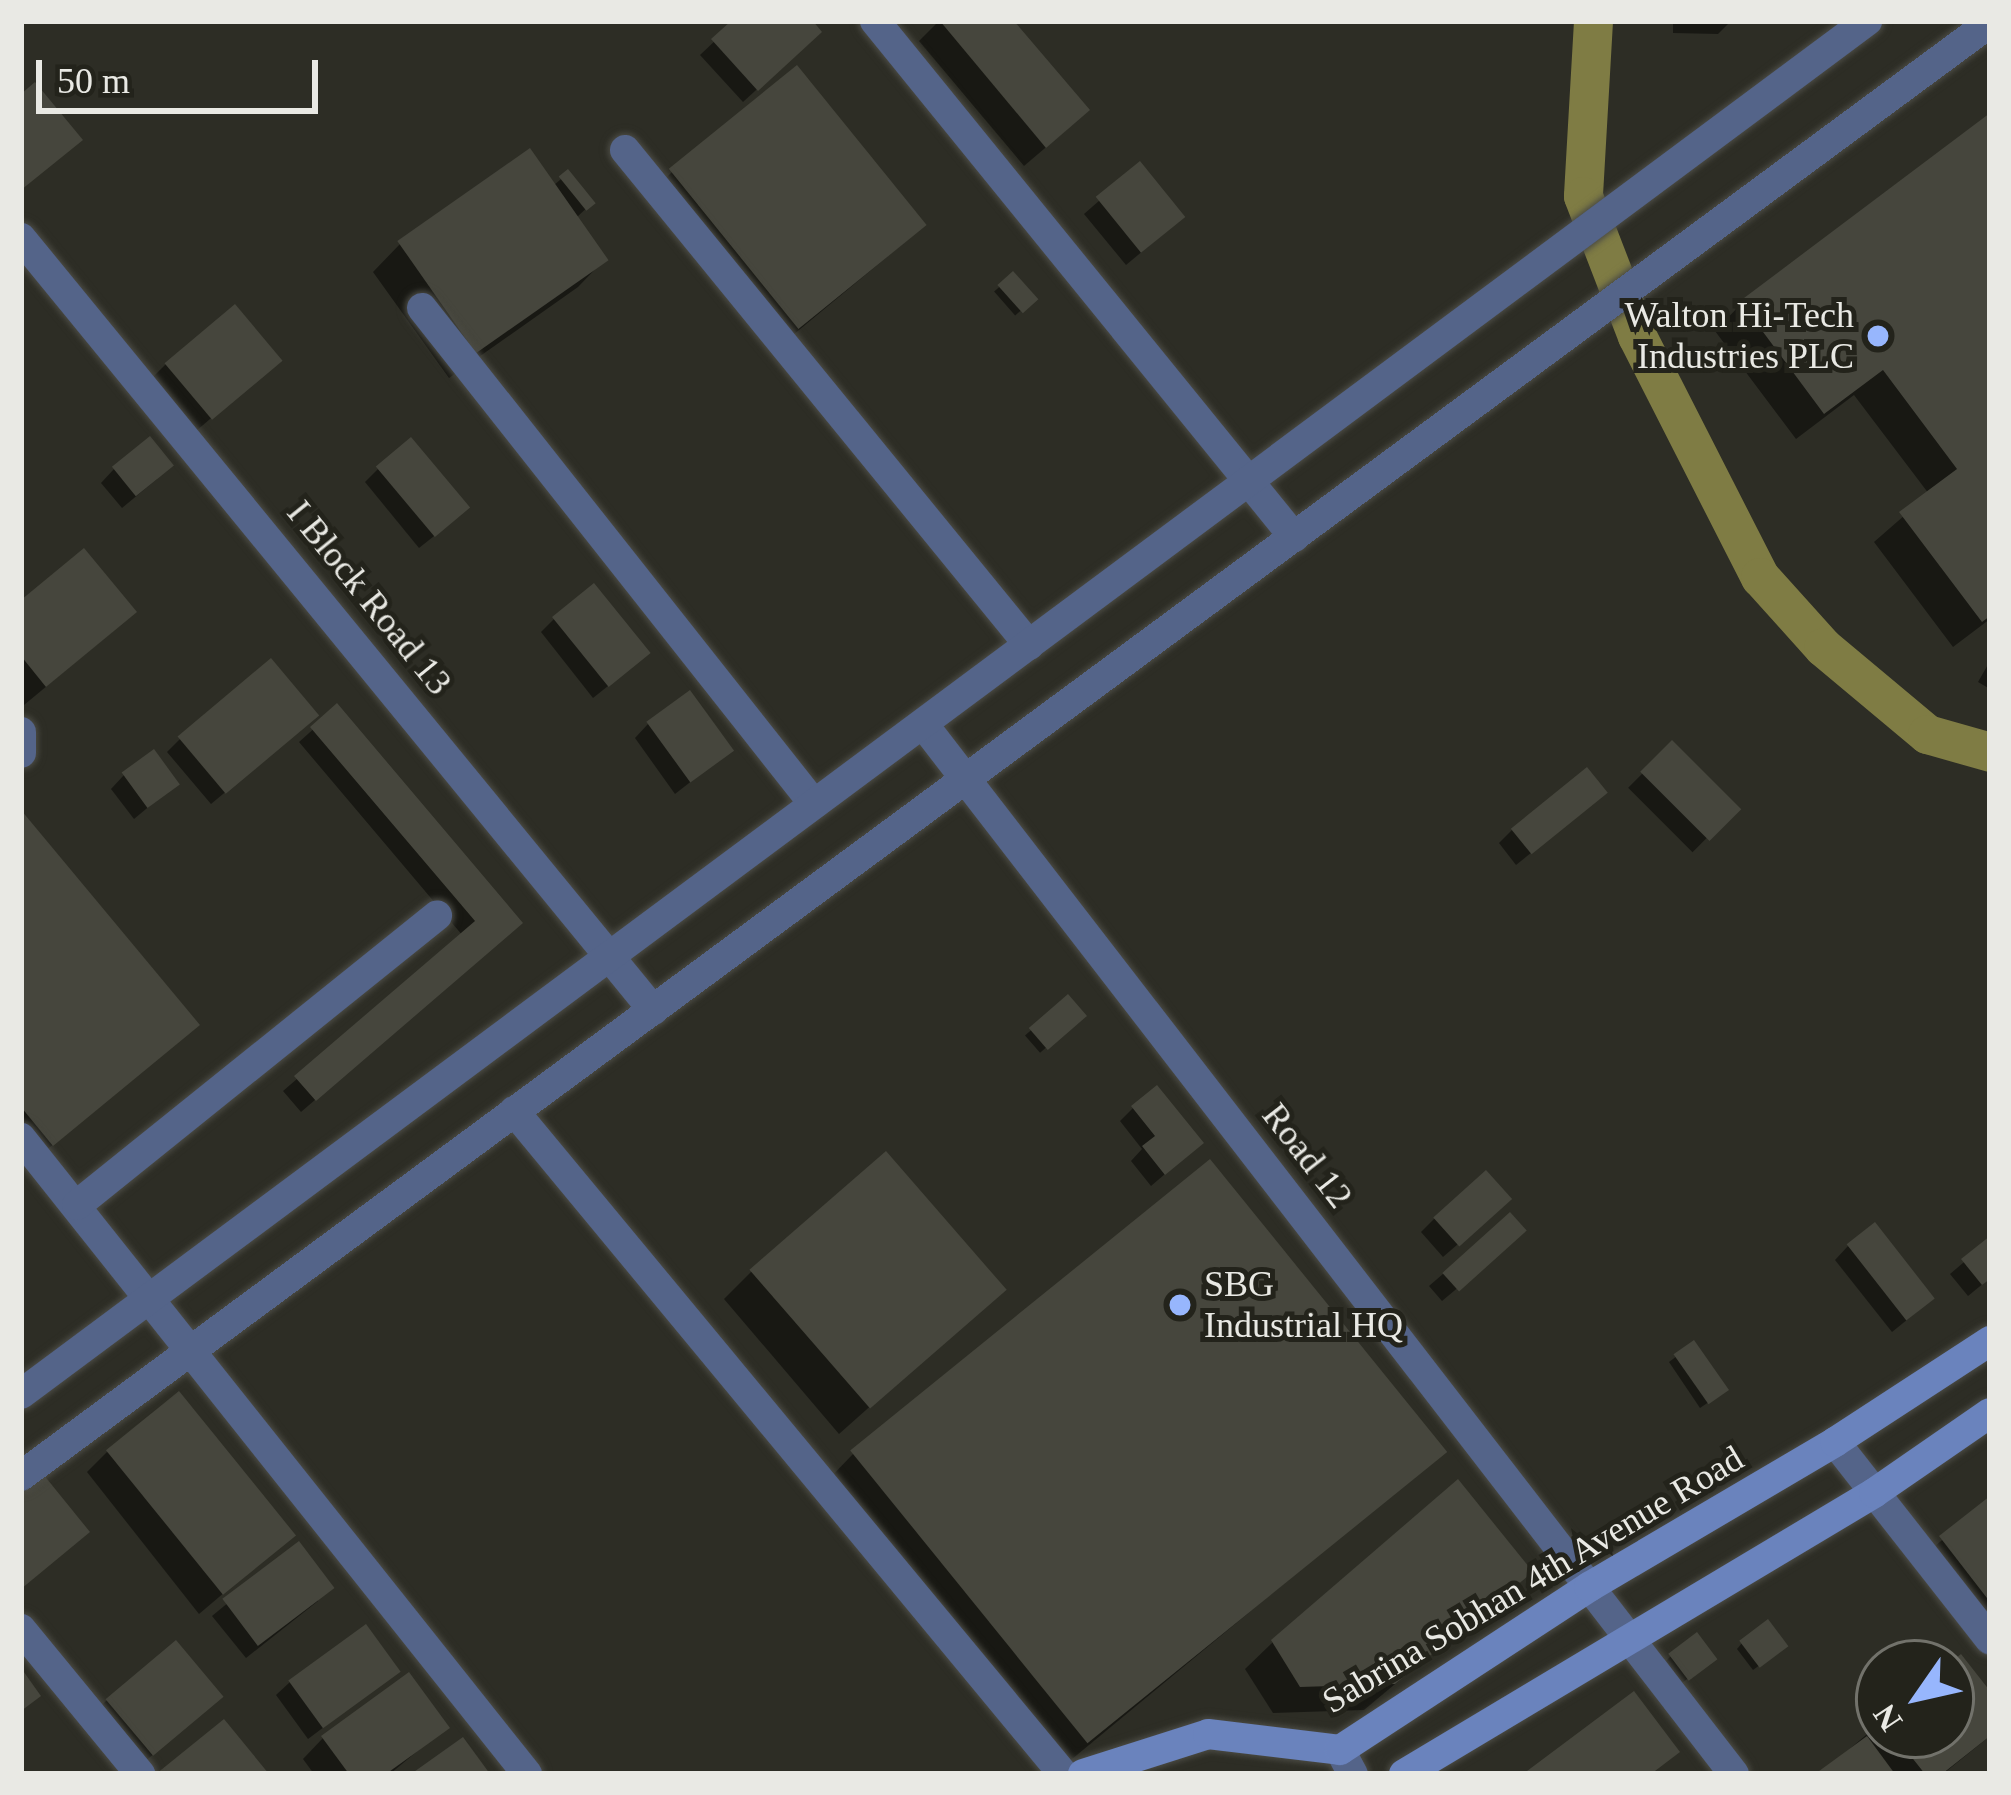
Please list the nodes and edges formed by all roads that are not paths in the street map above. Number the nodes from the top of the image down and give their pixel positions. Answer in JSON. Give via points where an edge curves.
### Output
{"nodes":[{"id":1,"x":875,"y":21,"type":"edge"},
{"id":2,"x":1867,"y":21,"type":"edge"},
{"id":3,"x":1990,"y":22,"type":"edge"},
{"id":4,"x":625,"y":150,"type":"dead end"},
{"id":5,"x":21,"y":238,"type":"edge"},
{"id":6,"x":422,"y":308,"type":"dead end"},
{"id":7,"x":1248,"y":483,"type":"junction"},
{"id":8,"x":1294,"y":537,"type":"junction"},
{"id":9,"x":1029,"y":644,"type":"junction"},
{"id":10,"x":923,"y":724,"type":"junction"},
{"id":11,"x":966,"y":778,"type":"junction"},
{"id":12,"x":814,"y":804,"type":"junction"},
{"id":13,"x":437,"y":916,"type":"dead end"},
{"id":14,"x":609,"y":957,"type":"junction"},
{"id":15,"x":653,"y":1010,"type":"junction"},
{"id":16,"x":514,"y":1112,"type":"junction"},
{"id":17,"x":21,"y":1138,"type":"edge"},
{"id":18,"x":77,"y":1205,"type":"junction"},
{"id":19,"x":152,"y":1297,"type":"junction"},
{"id":20,"x":1990,"y":1341,"type":"edge"},
{"id":21,"x":193,"y":1349,"type":"junction"},
{"id":22,"x":21,"y":1394,"type":"edge"},
{"id":23,"x":1990,"y":1413,"type":"edge"},
{"id":24,"x":1835,"y":1442,"type":"junction"},
{"id":25,"x":21,"y":1476,"type":"edge"},
{"id":26,"x":1874,"y":1493,"type":"junction"},
{"id":27,"x":1589,"y":1587,"type":"junction"},
{"id":28,"x":21,"y":1629,"type":"edge"},
{"id":29,"x":1627,"y":1637,"type":"junction"},
{"id":30,"x":1990,"y":1640,"type":"edge"},
{"id":31,"x":1346,"y":1762,"type":"edge"},
{"id":32,"x":140,"y":1774,"type":"edge"},
{"id":33,"x":527,"y":1774,"type":"edge"},
{"id":34,"x":1063,"y":1774,"type":"edge"},
{"id":35,"x":1084,"y":1774,"type":"edge"},
{"id":36,"x":1404,"y":1774,"type":"edge"},
{"id":37,"x":1734,"y":1774,"type":"edge"}],
"edges":[{"from":1,"to":7,"type":"street"},
{"from":2,"to":7,"type":"street"},
{"from":3,"to":8,"type":"street"},
{"from":4,"to":9,"type":"street"},
{"from":5,"to":14,"type":"street","name":"I Block Road 13"},
{"from":6,"to":12,"type":"street"},
{"from":7,"to":8,"type":"street"},
{"from":7,"to":9,"type":"street"},
{"from":8,"to":11,"type":"street"},
{"from":9,"to":10,"type":"street"},
{"from":10,"to":11,"type":"street","name":"Road 12"},
{"from":10,"to":12,"type":"street"},
{"from":11,"to":15,"type":"street"},
{"from":11,"to":27,"type":"street","name":"Road 12"},
{"from":12,"to":14,"type":"street"},
{"from":13,"to":18,"type":"street"},
{"from":14,"to":15,"type":"street","name":"I Block Road 13"},
{"from":14,"to":19,"type":"street"},
{"from":15,"to":16,"type":"street"},
{"from":16,"to":21,"type":"street"},
{"from":16,"to":34,"type":"street"},
{"from":17,"to":18,"type":"street"},
{"from":18,"to":19,"type":"street"},
{"from":19,"to":21,"type":"street"},
{"from":19,"to":22,"type":"street"},
{"from":20,"to":24,"type":"street","name":"Sabrina Sobhan 4th Avenue Road"},
{"from":21,"to":25,"type":"street"},
{"from":21,"to":33,"type":"street"},
{"from":23,"to":26,"type":"street"},
{"from":24,"to":26,"type":"street"},
{"from":24,"to":27,"type":"street","name":"Sabrina Sobhan 4th Avenue Road"},
{"from":26,"to":29,"type":"street"},
{"from":26,"to":30,"type":"street"},
{"from":27,"to":29,"type":"street","name":"Road 12"},
{"from":27,"to":31,"type":"street","name":"Sabrina Sobhan 4th Avenue Road"},
{"from":28,"to":32,"type":"street"},
{"from":29,"to":36,"type":"street"},
{"from":29,"to":37,"type":"street","name":"Road 12"},
{"from":31,"to":35,"type":"street","name":"Sabrina Sobhan 4th Avenue Road","via":[[1208,1734]]}]}
